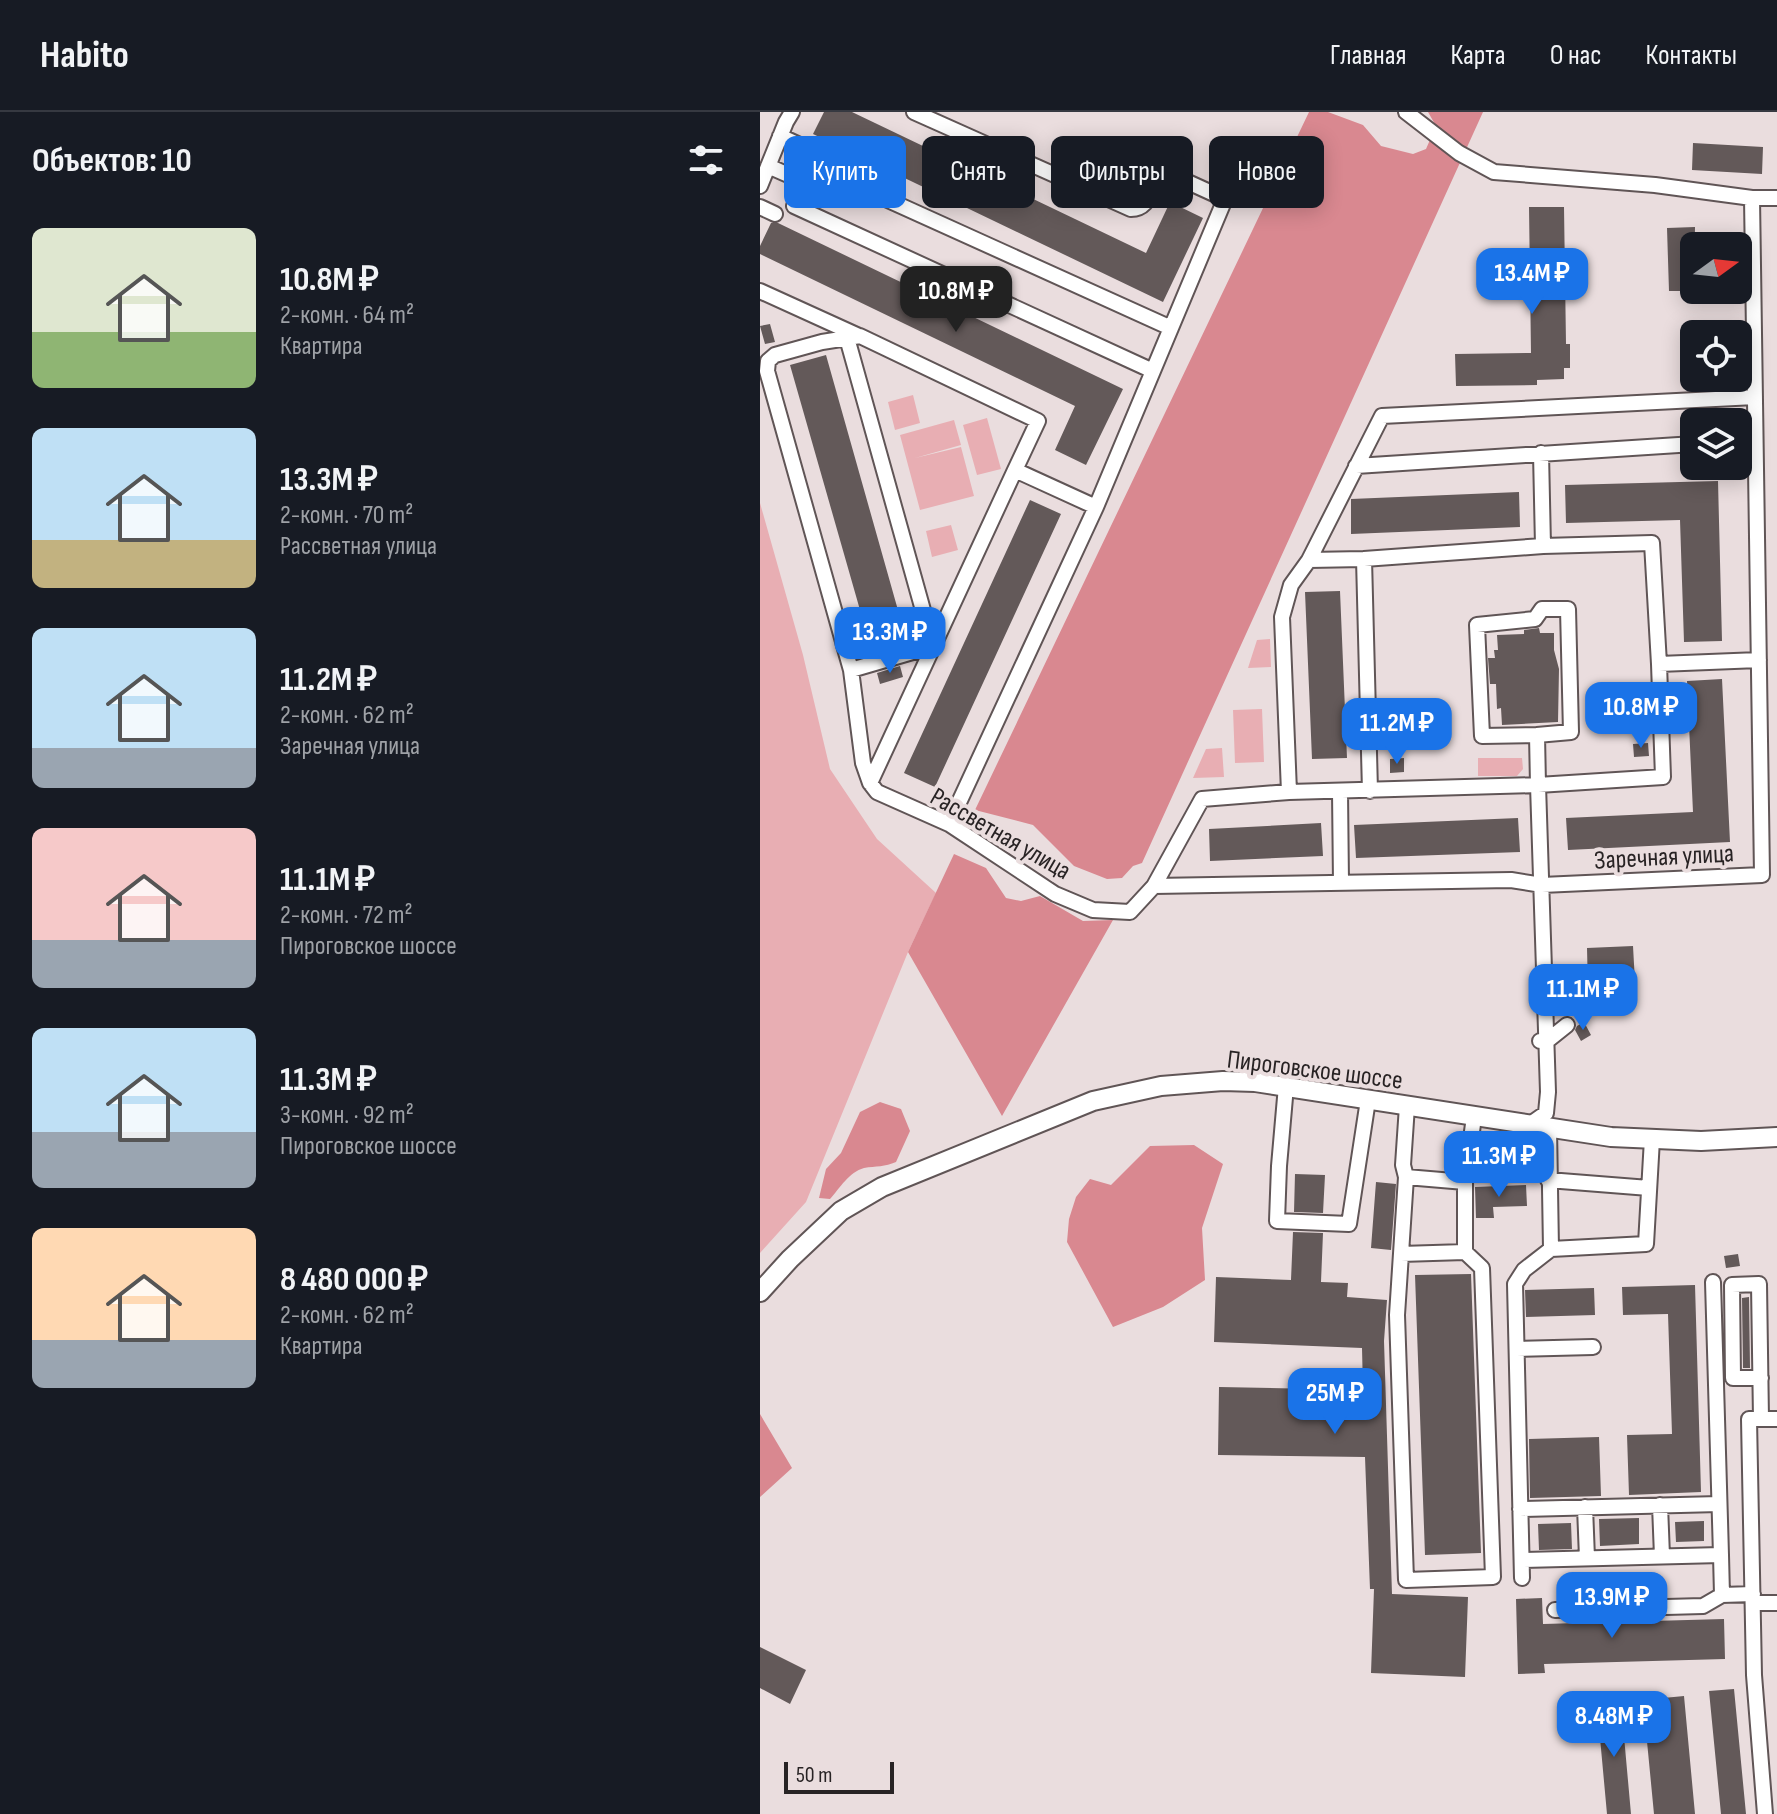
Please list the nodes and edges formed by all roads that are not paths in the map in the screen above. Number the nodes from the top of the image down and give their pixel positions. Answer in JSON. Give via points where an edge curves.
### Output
{"nodes":[{"id":1,"x":792,"y":112,"type":"edge"},
{"id":2,"x":914,"y":112,"type":"edge"},
{"id":3,"x":1406,"y":112,"type":"edge"},
{"id":4,"x":780,"y":136,"type":"junction"},
{"id":5,"x":784,"y":138,"type":"edge"},
{"id":6,"x":768,"y":166,"type":"junction"},
{"id":7,"x":784,"y":173,"type":"edge"},
{"id":8,"x":760,"y":186,"type":"edge"},
{"id":9,"x":1752,"y":198,"type":"junction"},
{"id":10,"x":1777,"y":198,"type":"edge"},
{"id":11,"x":760,"y":207,"type":"edge"},
{"id":12,"x":775,"y":214,"type":"dead end"},
{"id":13,"x":760,"y":291,"type":"edge"},
{"id":14,"x":1171,"y":328,"type":"junction"},
{"id":15,"x":853,"y":337,"type":"junction"},
{"id":16,"x":1153,"y":371,"type":"junction"},
{"id":17,"x":1755,"y":397,"type":"junction"},
{"id":18,"x":1754,"y":440,"type":"joint"},
{"id":19,"x":1680,"y":445,"type":"edge"},
{"id":20,"x":1541,"y":453,"type":"junction"},
{"id":21,"x":1356,"y":466,"type":"junction"},
{"id":22,"x":1015,"y":470,"type":"junction"},
{"id":23,"x":1096,"y":507,"type":"junction"},
{"id":24,"x":1543,"y":546,"type":"junction"},
{"id":25,"x":1364,"y":559,"type":"junction"},
{"id":26,"x":1309,"y":560,"type":"junction"},
{"id":27,"x":933,"y":646,"type":"junction"},
{"id":28,"x":1759,"y":660,"type":"junction"},
{"id":29,"x":1659,"y":664,"type":"junction"},
{"id":30,"x":851,"y":670,"type":"junction"},
{"id":31,"x":1537,"y":735,"type":"junction"},
{"id":32,"x":870,"y":783,"type":"junction"},
{"id":33,"x":1538,"y":785,"type":"junction"},
{"id":34,"x":1370,"y":791,"type":"junction"},
{"id":35,"x":1289,"y":792,"type":"junction"},
{"id":36,"x":1340,"y":792,"type":"junction"},
{"id":37,"x":949,"y":824,"type":"junction"},
{"id":38,"x":1341,"y":883,"type":"junction"},
{"id":39,"x":1542,"y":885,"type":"junction"},
{"id":40,"x":1154,"y":886,"type":"junction"},
{"id":41,"x":1567,"y":1025,"type":"dead end"},
{"id":42,"x":1542,"y":1041,"type":"junction"},
{"id":43,"x":1286,"y":1086,"type":"junction"},
{"id":44,"x":1368,"y":1100,"type":"junction"},
{"id":45,"x":1548,"y":1102,"type":"junction"},
{"id":46,"x":1407,"y":1106,"type":"junction"},
{"id":47,"x":1474,"y":1117,"type":"junction"},
{"id":48,"x":1529,"y":1125,"type":"junction"},
{"id":49,"x":1556,"y":1129,"type":"junction"},
{"id":50,"x":1777,"y":1137,"type":"edge"},
{"id":51,"x":1652,"y":1139,"type":"junction"},
{"id":52,"x":1406,"y":1177,"type":"junction"},
{"id":53,"x":1548,"y":1180,"type":"junction"},
{"id":54,"x":1465,"y":1182,"type":"junction"},
{"id":55,"x":1649,"y":1188,"type":"junction"},
{"id":56,"x":1551,"y":1249,"type":"junction"},
{"id":57,"x":1465,"y":1252,"type":"junction"},
{"id":58,"x":1401,"y":1254,"type":"junction"},
{"id":59,"x":1713,"y":1282,"type":"dead end"},
{"id":60,"x":760,"y":1292,"type":"edge"},
{"id":61,"x":1593,"y":1347,"type":"dead end"},
{"id":62,"x":1517,"y":1349,"type":"junction"},
{"id":63,"x":1761,"y":1378,"type":"junction"},
{"id":64,"x":1761,"y":1419,"type":"junction"},
{"id":65,"x":1777,"y":1419,"type":"edge"},
{"id":66,"x":1719,"y":1504,"type":"junction"},
{"id":67,"x":1660,"y":1505,"type":"junction"},
{"id":68,"x":1585,"y":1507,"type":"junction"},
{"id":69,"x":1520,"y":1509,"type":"junction"},
{"id":70,"x":1721,"y":1555,"type":"junction"},
{"id":71,"x":1662,"y":1556,"type":"junction"},
{"id":72,"x":1587,"y":1558,"type":"junction"},
{"id":73,"x":1522,"y":1560,"type":"junction"},
{"id":74,"x":1522,"y":1578,"type":"dead end"},
{"id":75,"x":1722,"y":1595,"type":"junction"},
{"id":76,"x":1753,"y":1599,"type":"junction"},
{"id":77,"x":1777,"y":1603,"type":"edge"},
{"id":78,"x":1555,"y":1610,"type":"dead end"},
{"id":79,"x":1765,"y":1814,"type":"edge"}],
"edges":[{"from":1,"to":4,"type":"street"},
{"from":2,"to":14,"type":"street","via":[[1131,209],[1146,204],[1157,178],[1168,173],[1225,199]]},
{"from":3,"to":9,"type":"street","via":[[1459,153],[1494,172]]},
{"from":4,"to":5,"type":"street"},
{"from":4,"to":6,"type":"street"},
{"from":6,"to":7,"type":"street"},
{"from":6,"to":8,"type":"street"},
{"from":9,"to":10,"type":"street"},
{"from":9,"to":17,"type":"street","name":"Заречная улица"},
{"from":11,"to":12,"type":"street"},
{"from":13,"to":15,"type":"street"},
{"from":14,"to":16,"type":"street"},
{"from":14,"to":16,"type":"street","via":[[815,167],[794,206]]},
{"from":15,"to":22,"type":"street","via":[[1038,421]]},
{"from":15,"to":27,"type":"street"},
{"from":15,"to":30,"type":"street","via":[[775,355],[767,371]]},
{"from":16,"to":23,"type":"street"},
{"from":17,"to":18,"type":"street","name":"Заречная улица"},
{"from":17,"to":21,"type":"street","via":[[1382,416]]},
{"from":18,"to":28,"type":"street","name":"Заречная улица"},
{"from":19,"to":20,"type":"street"},
{"from":20,"to":21,"type":"street"},
{"from":20,"to":24,"type":"street"},
{"from":21,"to":26,"type":"street"},
{"from":22,"to":23,"type":"street"},
{"from":22,"to":27,"type":"street"},
{"from":23,"to":37,"type":"street"},
{"from":24,"to":25,"type":"street"},
{"from":24,"to":29,"type":"street","via":[[1652,543]]},
{"from":25,"to":26,"type":"street"},
{"from":25,"to":34,"type":"street"},
{"from":26,"to":35,"type":"street","via":[[1291,585],[1282,617]]},
{"from":27,"to":30,"type":"street"},
{"from":27,"to":32,"type":"street"},
{"from":28,"to":29,"type":"street"},
{"from":28,"to":39,"type":"street","name":"Заречная улица","via":[[1762,875]]},
{"from":29,"to":33,"type":"street","via":[[1663,777]]},
{"from":30,"to":32,"type":"street"},
{"from":31,"to":31,"type":"street","via":[[1571,732],[1568,609],[1542,609],[1535,619],[1477,625],[1482,736]]},
{"from":31,"to":33,"type":"street"},
{"from":32,"to":37,"type":"street","name":"Рассветная улица","via":[[877,792]]},
{"from":33,"to":34,"type":"street"},
{"from":33,"to":39,"type":"street"},
{"from":34,"to":36,"type":"street"},
{"from":35,"to":36,"type":"street"},
{"from":35,"to":40,"type":"street","via":[[1202,799]]},
{"from":36,"to":38,"type":"street"},
{"from":37,"to":40,"type":"street","name":"Рассветная улица","via":[[1055,894],[1093,910],[1130,912]]},
{"from":38,"to":39,"type":"street","name":"Заречная улица","via":[[1511,880]]},
{"from":38,"to":40,"type":"street","name":"Заречная улица"},
{"from":39,"to":42,"type":"street"},
{"from":41,"to":42,"type":"street"},
{"from":42,"to":45,"type":"street"},
{"from":43,"to":44,"type":"main road","name":"Пироговское шоссе"},
{"from":43,"to":44,"type":"street","via":[[1277,1221],[1349,1224]]},
{"from":43,"to":60,"type":"main road","name":"Пироговское шоссе","via":[[1223,1081],[1161,1086],[1093,1101],[1011,1133],[882,1187],[841,1211]]},
{"from":44,"to":46,"type":"main road","name":"Пироговское шоссе"},
{"from":45,"to":48,"type":"street","via":[[1546,1113]]},
{"from":45,"to":49,"type":"street"},
{"from":46,"to":47,"type":"main road","name":"Пироговское шоссе"},
{"from":46,"to":52,"type":"street"},
{"from":47,"to":48,"type":"main road","name":"Пироговское шоссе"},
{"from":47,"to":54,"type":"street"},
{"from":48,"to":49,"type":"main road","name":"Пироговское шоссе"},
{"from":49,"to":51,"type":"main road","name":"Пироговское шоссе"},
{"from":49,"to":53,"type":"street"},
{"from":50,"to":51,"type":"main road","name":"Пироговское шоссе"},
{"from":51,"to":55,"type":"street"},
{"from":52,"to":54,"type":"street"},
{"from":52,"to":58,"type":"street"},
{"from":53,"to":55,"type":"street"},
{"from":53,"to":56,"type":"street"},
{"from":54,"to":57,"type":"street"},
{"from":55,"to":56,"type":"street","via":[[1646,1244]]},
{"from":56,"to":62,"type":"street","via":[[1515,1284]]},
{"from":57,"to":58,"type":"street"},
{"from":57,"to":58,"type":"street","via":[[1482,1268],[1493,1577],[1406,1580],[1397,1315]]},
{"from":59,"to":66,"type":"street"},
{"from":61,"to":62,"type":"street"},
{"from":62,"to":69,"type":"street"},
{"from":63,"to":63,"type":"street","via":[[1759,1284],[1732,1285],[1733,1378]]},
{"from":63,"to":64,"type":"street"},
{"from":64,"to":65,"type":"street"},
{"from":64,"to":76,"type":"street","via":[[1749,1419]]},
{"from":66,"to":67,"type":"street"},
{"from":66,"to":70,"type":"street"},
{"from":67,"to":68,"type":"street"},
{"from":67,"to":71,"type":"street"},
{"from":68,"to":69,"type":"street"},
{"from":68,"to":72,"type":"street"},
{"from":69,"to":73,"type":"street"},
{"from":70,"to":71,"type":"street"},
{"from":70,"to":75,"type":"street"},
{"from":71,"to":72,"type":"street"},
{"from":72,"to":73,"type":"street"},
{"from":73,"to":74,"type":"street"},
{"from":75,"to":76,"type":"street"},
{"from":75,"to":78,"type":"street","via":[[1703,1606]]},
{"from":76,"to":77,"type":"street"},
{"from":76,"to":79,"type":"street"}]}
